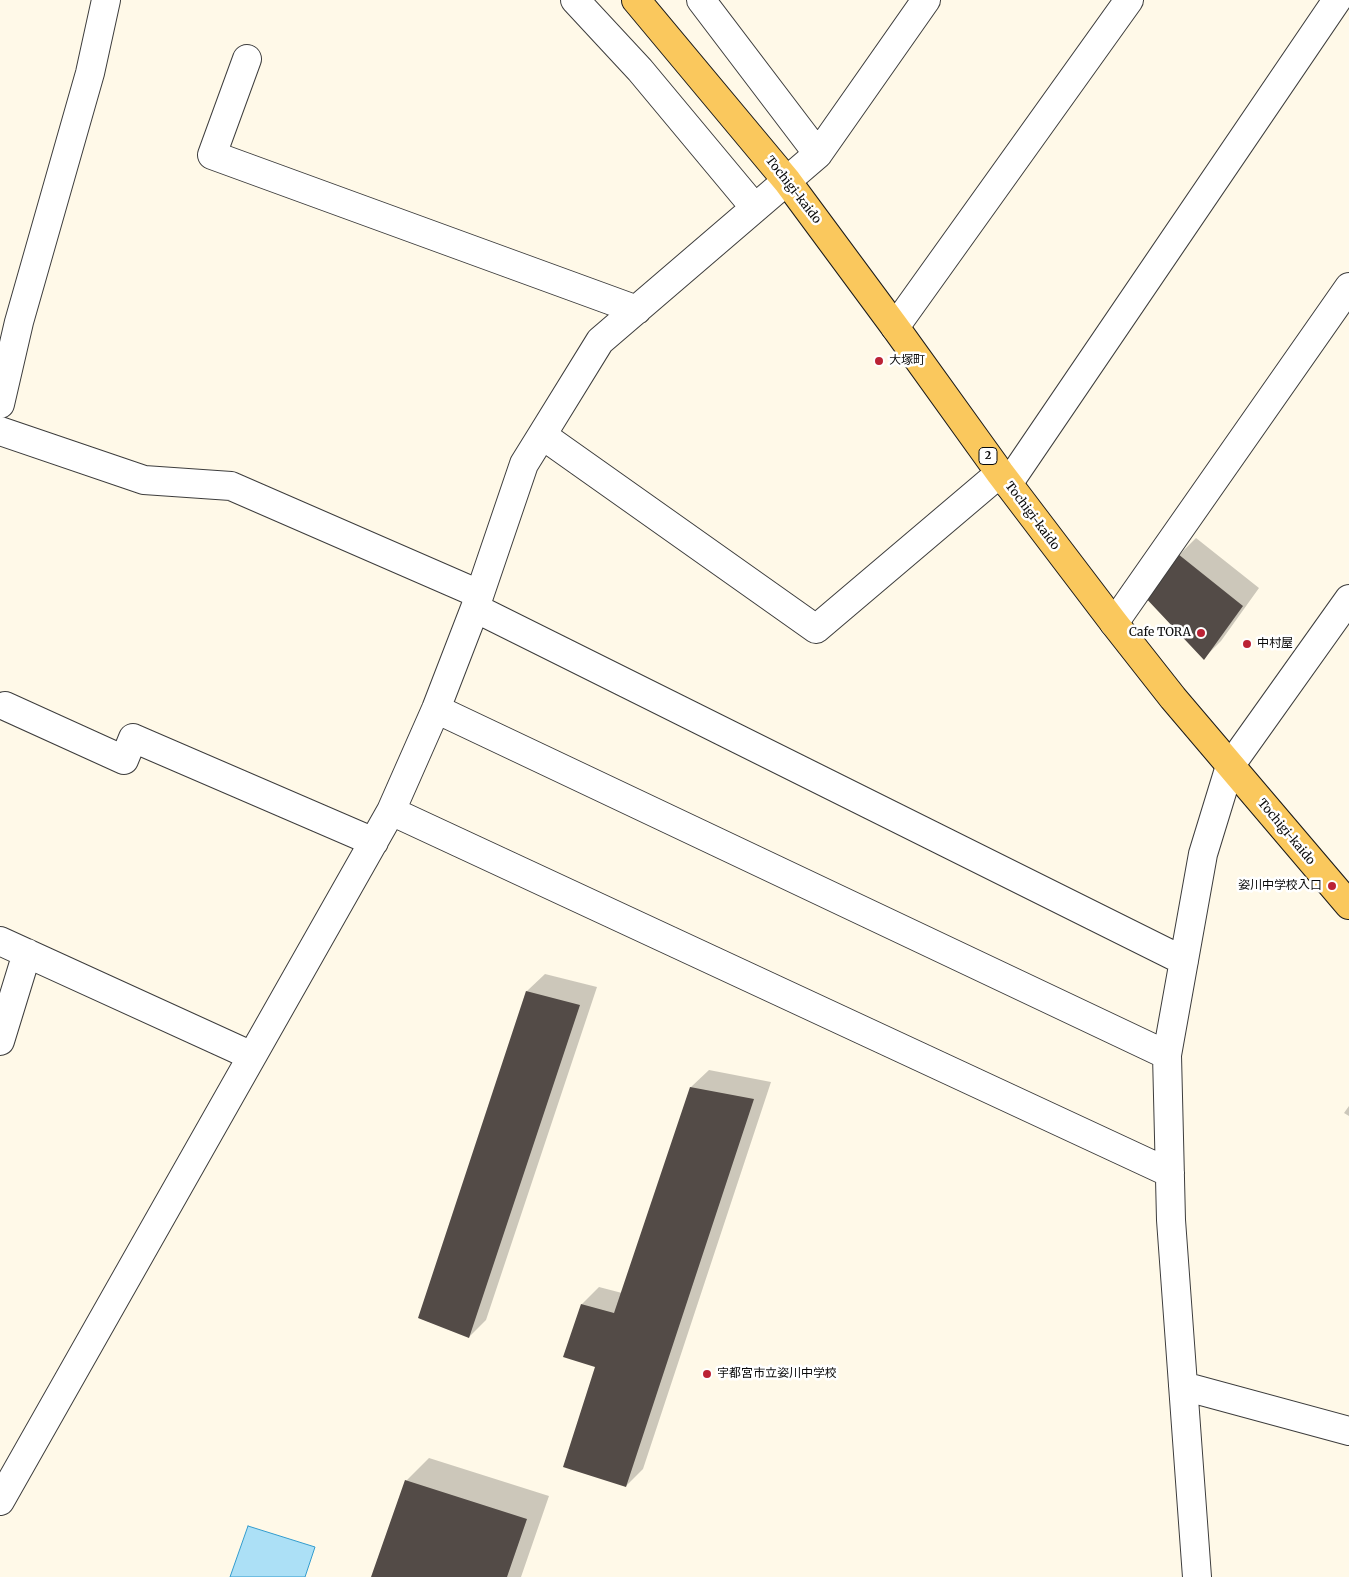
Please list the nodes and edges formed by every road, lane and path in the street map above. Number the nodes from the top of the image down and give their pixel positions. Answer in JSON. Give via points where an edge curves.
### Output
{"nodes":[{"id":1,"x":106,"y":0,"type":"edge"},
{"id":2,"x":575,"y":0,"type":"edge"},
{"id":3,"x":636,"y":0,"type":"edge"},
{"id":4,"x":701,"y":0,"type":"edge"},
{"id":5,"x":926,"y":0,"type":"edge"},
{"id":6,"x":1129,"y":0,"type":"edge"},
{"id":7,"x":1337,"y":0,"type":"edge"},
{"id":8,"x":247,"y":59,"type":"dead end"},
{"id":9,"x":818,"y":154,"type":"junction"},
{"id":10,"x":787,"y":181,"type":"junction"},
{"id":11,"x":756,"y":208,"type":"junction"},
{"id":12,"x":1349,"y":287,"type":"edge"},
{"id":13,"x":637,"y":310,"type":"junction"},
{"id":14,"x":895,"y":327,"type":"junction"},
{"id":15,"x":0,"y":404,"type":"edge"},
{"id":16,"x":0,"y":431,"type":"edge"},
{"id":17,"x":542,"y":435,"type":"junction"},
{"id":18,"x":1004,"y":479,"type":"junction"},
{"id":19,"x":477,"y":601,"type":"junction"},
{"id":20,"x":1347,"y":605,"type":"edge"},
{"id":21,"x":1114,"y":623,"type":"junction"},
{"id":22,"x":5,"y":706,"type":"dead end"},
{"id":23,"x":436,"y":709,"type":"junction"},
{"id":24,"x":1230,"y":766,"type":"junction"},
{"id":25,"x":391,"y":811,"type":"junction"},
{"id":26,"x":374,"y":842,"type":"junction"},
{"id":27,"x":1349,"y":905,"type":"edge"},
{"id":28,"x":0,"y":941,"type":"edge"},
{"id":29,"x":27,"y":953,"type":"junction"},
{"id":30,"x":1184,"y":961,"type":"junction"},
{"id":31,"x":0,"y":1041,"type":"edge"},
{"id":32,"x":1167,"y":1055,"type":"junction"},
{"id":33,"x":252,"y":1056,"type":"junction"},
{"id":34,"x":1170,"y":1174,"type":"junction"},
{"id":35,"x":1183,"y":1386,"type":"junction"},
{"id":36,"x":1349,"y":1431,"type":"edge"},
{"id":37,"x":0,"y":1500,"type":"edge"},
{"id":38,"x":1197,"y":1577,"type":"edge"}],
"edges":[{"from":1,"to":15,"type":"street","via":[[90,72],[19,322]]},
{"from":2,"to":11,"type":"street","via":[[640,70]]},
{"from":3,"to":10,"type":"main road","name":"Tochigi-kaido","number":"2"},
{"from":4,"to":9,"type":"street"},
{"from":5,"to":9,"type":"street"},
{"from":6,"to":14,"type":"street"},
{"from":7,"to":18,"type":"street"},
{"from":8,"to":13,"type":"street","via":[[212,155]]},
{"from":9,"to":10,"type":"street"},
{"from":10,"to":11,"type":"street"},
{"from":10,"to":14,"type":"main road","name":"Tochigi-kaido","number":"2"},
{"from":11,"to":13,"type":"street"},
{"from":12,"to":21,"type":"street"},
{"from":13,"to":17,"type":"street","via":[[600,341]]},
{"from":14,"to":18,"type":"main road","name":"Tochigi-kaido","number":"2"},
{"from":16,"to":19,"type":"street","via":[[144,480],[231,486]]},
{"from":17,"to":18,"type":"street","via":[[816,630]]},
{"from":17,"to":19,"type":"street","via":[[524,464]]},
{"from":18,"to":21,"type":"main road","name":"Tochigi-kaido","number":"2"},
{"from":19,"to":23,"type":"street"},
{"from":19,"to":30,"type":"street"},
{"from":20,"to":24,"type":"street"},
{"from":21,"to":24,"type":"main road","name":"Tochigi-kaido","number":"2"},
{"from":22,"to":26,"type":"street","via":[[124,760],[133,738]]},
{"from":23,"to":25,"type":"street"},
{"from":23,"to":32,"type":"street"},
{"from":24,"to":27,"type":"main road","name":"Tochigi-kaido","number":"2"},
{"from":24,"to":30,"type":"street","via":[[1203,854]]},
{"from":25,"to":26,"type":"street"},
{"from":25,"to":34,"type":"street"},
{"from":26,"to":33,"type":"street"},
{"from":28,"to":29,"type":"street"},
{"from":29,"to":31,"type":"street"},
{"from":29,"to":33,"type":"street"},
{"from":30,"to":32,"type":"street"},
{"from":32,"to":34,"type":"street"},
{"from":33,"to":37,"type":"street"},
{"from":34,"to":35,"type":"street"},
{"from":35,"to":36,"type":"street"},
{"from":35,"to":38,"type":"street"}]}
